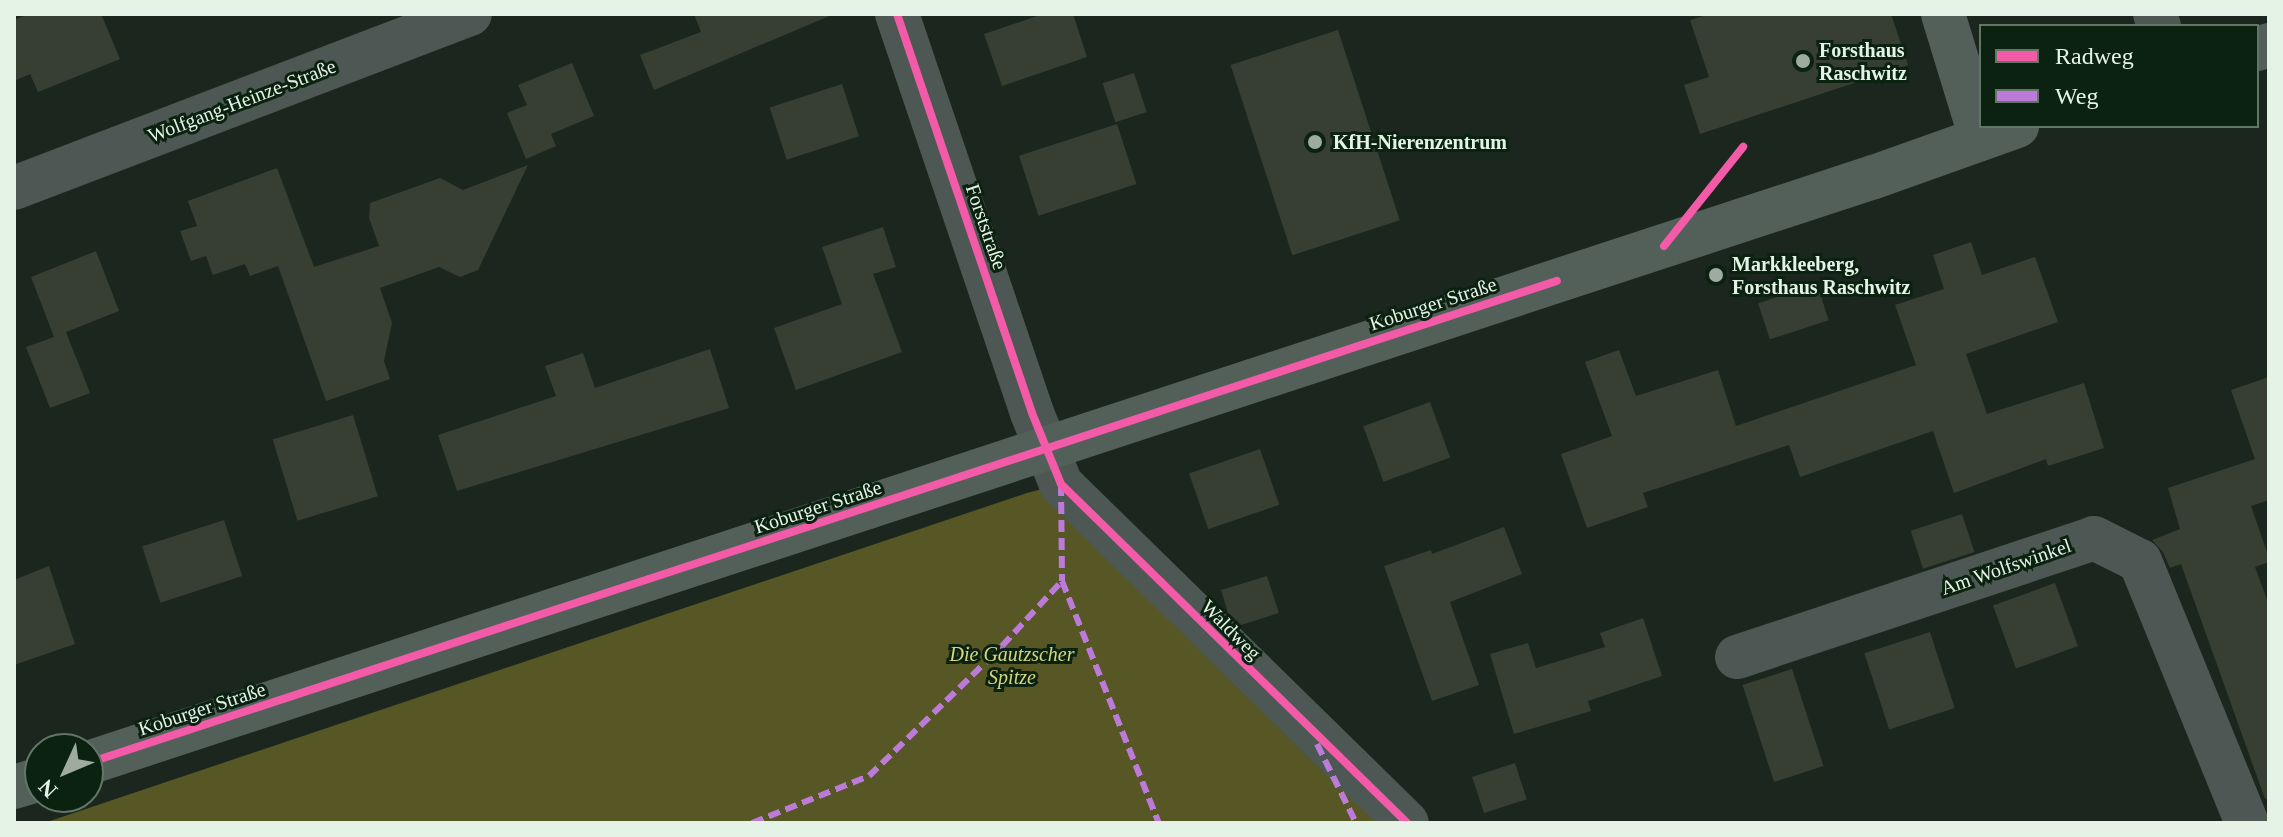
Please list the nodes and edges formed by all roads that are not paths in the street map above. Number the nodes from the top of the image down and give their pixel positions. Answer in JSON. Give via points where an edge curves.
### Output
{"nodes":[{"id":1,"x":470,"y":14,"type":"edge"},
{"id":2,"x":897,"y":14,"type":"edge"},
{"id":3,"x":1943,"y":14,"type":"edge"},
{"id":4,"x":1979,"y":90,"type":"edge"},
{"id":5,"x":1999,"y":132,"type":"edge"},
{"id":6,"x":14,"y":188,"type":"edge"},
{"id":7,"x":1046,"y":449,"type":"junction"},
{"id":8,"x":1737,"y":657,"type":"dead end"},
{"id":9,"x":104,"y":758,"type":"edge"},
{"id":10,"x":1407,"y":823,"type":"edge"},
{"id":11,"x":2247,"y":823,"type":"edge"}],
"edges":[{"from":1,"to":6,"type":"street","name":"Wolfgang-Heinze-Straße"},
{"from":2,"to":7,"type":"street","name":"Forststraße"},
{"from":3,"to":4,"type":"main road"},
{"from":5,"to":7,"type":"main road","name":"Koburger Straße"},
{"from":7,"to":9,"type":"main road","name":"Koburger Straße"},
{"from":7,"to":10,"type":"street","name":"Waldweg","via":[[1061,484]]},
{"from":8,"to":11,"type":"street","name":"Am Wolfswinkel","via":[[2094,538],[2140,561]]}]}
